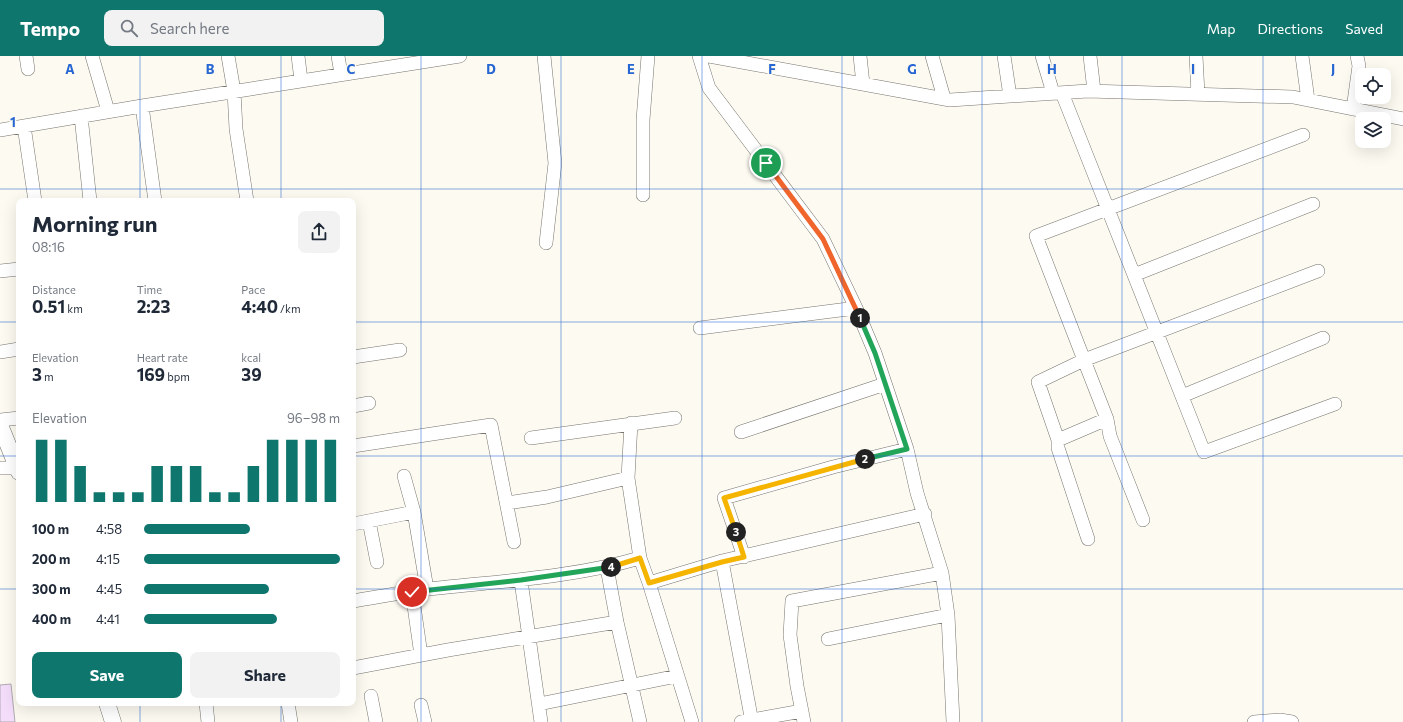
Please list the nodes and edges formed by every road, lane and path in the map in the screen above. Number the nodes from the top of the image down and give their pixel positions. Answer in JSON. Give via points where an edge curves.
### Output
{"nodes":[{"id":1,"x":92,"y":56,"type":"edge"},
{"id":2,"x":228,"y":56,"type":"edge"},
{"id":3,"x":298,"y":56,"type":"edge"},
{"id":4,"x":338,"y":56,"type":"edge"},
{"id":5,"x":458,"y":56,"type":"edge"},
{"id":6,"x":544,"y":56,"type":"edge"},
{"id":7,"x":648,"y":56,"type":"edge"},
{"id":8,"x":699,"y":56,"type":"edge"},
{"id":9,"x":709,"y":56,"type":"edge"},
{"id":10,"x":860,"y":56,"type":"edge"},
{"id":11,"x":932,"y":56,"type":"edge"},
{"id":12,"x":1004,"y":56,"type":"edge"},
{"id":13,"x":1042,"y":56,"type":"edge"},
{"id":14,"x":1090,"y":56,"type":"edge"},
{"id":15,"x":1196,"y":56,"type":"edge"},
{"id":16,"x":1302,"y":56,"type":"edge"},
{"id":17,"x":1357,"y":56,"type":"edge"},
{"id":18,"x":341,"y":74,"type":"junction"},
{"id":19,"x":301,"y":80,"type":"junction"},
{"id":20,"x":863,"y":84,"type":"junction"},
{"id":21,"x":234,"y":91,"type":"junction"},
{"id":22,"x":1094,"y":91,"type":"junction"},
{"id":23,"x":1057,"y":93,"type":"junction"},
{"id":24,"x":1198,"y":94,"type":"junction"},
{"id":25,"x":1010,"y":96,"type":"junction"},
{"id":26,"x":944,"y":98,"type":"junction"},
{"id":27,"x":1308,"y":100,"type":"junction"},
{"id":28,"x":142,"y":106,"type":"junction"},
{"id":29,"x":1353,"y":109,"type":"junction"},
{"id":30,"x":108,"y":111,"type":"junction"},
{"id":31,"x":81,"y":116,"type":"junction"},
{"id":32,"x":1403,"y":119,"type":"edge"},
{"id":33,"x":24,"y":126,"type":"junction"},
{"id":34,"x":0,"y":130,"type":"edge"},
{"id":35,"x":1303,"y":135,"type":"dead end"},
{"id":36,"x":643,"y":195,"type":"dead end"},
{"id":37,"x":35,"y":198,"type":"edge"},
{"id":38,"x":90,"y":198,"type":"edge"},
{"id":39,"x":154,"y":198,"type":"edge"},
{"id":40,"x":247,"y":198,"type":"edge"},
{"id":41,"x":1313,"y":204,"type":"dead end"},
{"id":42,"x":1108,"y":210,"type":"junction"},
{"id":43,"x":546,"y":243,"type":"dead end"},
{"id":44,"x":16,"y":269,"type":"edge"},
{"id":45,"x":0,"y":271,"type":"edge"},
{"id":46,"x":1318,"y":271,"type":"dead end"},
{"id":47,"x":1134,"y":275,"type":"junction"},
{"id":48,"x":856,"y":308,"type":"junction"},
{"id":49,"x":700,"y":328,"type":"dead end"},
{"id":50,"x":1156,"y":332,"type":"junction"},
{"id":51,"x":1323,"y":338,"type":"dead end"},
{"id":52,"x":16,"y":349,"type":"edge"},
{"id":53,"x":400,"y":350,"type":"dead end"},
{"id":54,"x":0,"y":352,"type":"edge"},
{"id":55,"x":356,"y":357,"type":"edge"},
{"id":56,"x":1084,"y":360,"type":"junction"},
{"id":57,"x":885,"y":384,"type":"junction"},
{"id":58,"x":1182,"y":396,"type":"junction"},
{"id":59,"x":369,"y":402,"type":"dead end"},
{"id":60,"x":1336,"y":404,"type":"dead end"},
{"id":61,"x":356,"y":405,"type":"edge"},
{"id":62,"x":16,"y":418,"type":"edge"},
{"id":63,"x":675,"y":418,"type":"dead end"},
{"id":64,"x":1107,"y":419,"type":"junction"},
{"id":65,"x":0,"y":420,"type":"edge"},
{"id":66,"x":631,"y":423,"type":"junction"},
{"id":67,"x":0,"y":425,"type":"edge"},
{"id":68,"x":741,"y":432,"type":"dead end"},
{"id":69,"x":531,"y":438,"type":"dead end"},
{"id":70,"x":1058,"y":440,"type":"junction"},
{"id":71,"x":356,"y":446,"type":"edge"},
{"id":72,"x":907,"y":449,"type":"junction"},
{"id":73,"x":16,"y":464,"type":"edge"},
{"id":74,"x":0,"y":468,"type":"edge"},
{"id":75,"x":16,"y":469,"type":"edge"},
{"id":76,"x":404,"y":476,"type":"dead end"},
{"id":77,"x":628,"y":478,"type":"junction"},
{"id":78,"x":507,"y":503,"type":"junction"},
{"id":79,"x":414,"y":512,"type":"junction"},
{"id":80,"x":925,"y":514,"type":"junction"},
{"id":81,"x":1143,"y":520,"type":"dead end"},
{"id":82,"x":369,"y":521,"type":"junction"},
{"id":83,"x":356,"y":523,"type":"edge"},
{"id":84,"x":1088,"y":539,"type":"dead end"},
{"id":85,"x":514,"y":542,"type":"dead end"},
{"id":86,"x":744,"y":557,"type":"junction"},
{"id":87,"x":640,"y":558,"type":"junction"},
{"id":88,"x":378,"y":562,"type":"dead end"},
{"id":89,"x":722,"y":562,"type":"junction"},
{"id":90,"x":607,"y":568,"type":"junction"},
{"id":91,"x":942,"y":573,"type":"junction"},
{"id":92,"x":521,"y":580,"type":"junction"},
{"id":93,"x":649,"y":583,"type":"junction"},
{"id":94,"x":427,"y":589,"type":"junction"},
{"id":95,"x":412,"y":592,"type":"junction"},
{"id":96,"x":356,"y":600,"type":"edge"},
{"id":97,"x":948,"y":616,"type":"junction"},
{"id":98,"x":617,"y":622,"type":"junction"},
{"id":99,"x":529,"y":638,"type":"junction"},
{"id":100,"x":828,"y":638,"type":"dead end"},
{"id":101,"x":421,"y":655,"type":"junction"},
{"id":102,"x":356,"y":667,"type":"edge"},
{"id":103,"x":677,"y":676,"type":"junction"},
{"id":104,"x":632,"y":687,"type":"junction"},
{"id":105,"x":371,"y":696,"type":"dead end"},
{"id":106,"x":538,"y":704,"type":"junction"},
{"id":107,"x":421,"y":705,"type":"dead end"},
{"id":108,"x":108,"y":706,"type":"edge"},
{"id":109,"x":206,"y":706,"type":"edge"},
{"id":110,"x":289,"y":706,"type":"edge"},
{"id":111,"x":803,"y":716,"type":"edge"},
{"id":112,"x":749,"y":721,"type":"edge"},
{"id":113,"x":113,"y":722,"type":"edge"},
{"id":114,"x":208,"y":722,"type":"edge"},
{"id":115,"x":292,"y":722,"type":"edge"},
{"id":116,"x":376,"y":722,"type":"edge"},
{"id":117,"x":425,"y":722,"type":"edge"},
{"id":118,"x":541,"y":722,"type":"edge"},
{"id":119,"x":640,"y":722,"type":"edge"},
{"id":120,"x":692,"y":722,"type":"edge"},
{"id":121,"x":953,"y":722,"type":"edge"},
{"id":122,"x":1254,"y":722,"type":"edge"},
{"id":123,"x":1292,"y":722,"type":"edge"}],
"edges":[{"from":1,"to":30,"type":"street"},
{"from":2,"to":21,"type":"street"},
{"from":3,"to":19,"type":"street"},
{"from":4,"to":18,"type":"street"},
{"from":5,"to":18,"type":"street"},
{"from":6,"to":43,"type":"street","via":[[555,163]]},
{"from":7,"to":36,"type":"street","via":[[643,120]]},
{"from":8,"to":48,"type":"street","via":[[709,88],[823,239]]},
{"from":9,"to":20,"type":"street"},
{"from":10,"to":20,"type":"street"},
{"from":11,"to":26,"type":"street"},
{"from":12,"to":25,"type":"street"},
{"from":13,"to":23,"type":"street"},
{"from":14,"to":22,"type":"street"},
{"from":15,"to":24,"type":"street"},
{"from":16,"to":27,"type":"street"},
{"from":17,"to":29,"type":"street","via":[[1359,66]]},
{"from":18,"to":19,"type":"street"},
{"from":19,"to":21,"type":"street"},
{"from":20,"to":26,"type":"street"},
{"from":21,"to":28,"type":"street"},
{"from":21,"to":40,"type":"street","via":[[236,129]]},
{"from":22,"to":23,"type":"street"},
{"from":22,"to":24,"type":"street"},
{"from":23,"to":25,"type":"street"},
{"from":23,"to":42,"type":"street"},
{"from":24,"to":27,"type":"street","via":[[1293,97]]},
{"from":25,"to":26,"type":"street","via":[[950,100]]},
{"from":27,"to":29,"type":"street"},
{"from":28,"to":30,"type":"street"},
{"from":28,"to":39,"type":"street"},
{"from":29,"to":32,"type":"street"},
{"from":30,"to":31,"type":"street"},
{"from":31,"to":33,"type":"street"},
{"from":31,"to":38,"type":"street"},
{"from":33,"to":34,"type":"street"},
{"from":33,"to":37,"type":"street"},
{"from":35,"to":42,"type":"street"},
{"from":41,"to":47,"type":"street"},
{"from":42,"to":47,"type":"street"},
{"from":42,"to":56,"type":"street","via":[[1036,236]]},
{"from":44,"to":45,"type":"street"},
{"from":46,"to":50,"type":"street"},
{"from":47,"to":50,"type":"street"},
{"from":48,"to":49,"type":"street"},
{"from":48,"to":57,"type":"street"},
{"from":50,"to":56,"type":"street"},
{"from":50,"to":58,"type":"street"},
{"from":51,"to":58,"type":"street"},
{"from":52,"to":54,"type":"street"},
{"from":53,"to":55,"type":"street"},
{"from":56,"to":64,"type":"street"},
{"from":56,"to":70,"type":"street","via":[[1038,382]]},
{"from":57,"to":68,"type":"street"},
{"from":57,"to":72,"type":"street"},
{"from":58,"to":60,"type":"street","via":[[1204,452]]},
{"from":59,"to":61,"type":"street"},
{"from":62,"to":65,"type":"street"},
{"from":63,"to":66,"type":"street"},
{"from":64,"to":70,"type":"street"},
{"from":64,"to":81,"type":"street","via":[[1110,436]]},
{"from":66,"to":69,"type":"street"},
{"from":66,"to":77,"type":"street"},
{"from":67,"to":73,"type":"main road"},
{"from":70,"to":84,"type":"street","via":[[1058,448]]},
{"from":71,"to":78,"type":"street","via":[[491,425]]},
{"from":72,"to":80,"type":"street","via":[[917,493]]},
{"from":72,"to":86,"type":"street","via":[[724,498]]},
{"from":74,"to":75,"type":"street"},
{"from":76,"to":79,"type":"street"},
{"from":77,"to":78,"type":"street","via":[[547,497]]},
{"from":77,"to":87,"type":"street"},
{"from":78,"to":85,"type":"street"},
{"from":79,"to":82,"type":"street"},
{"from":79,"to":94,"type":"street"},
{"from":80,"to":86,"type":"street"},
{"from":80,"to":91,"type":"street"},
{"from":82,"to":83,"type":"street"},
{"from":82,"to":88,"type":"street"},
{"from":86,"to":89,"type":"street"},
{"from":87,"to":90,"type":"street"},
{"from":87,"to":93,"type":"street"},
{"from":89,"to":93,"type":"street"},
{"from":89,"to":112,"type":"street"},
{"from":90,"to":92,"type":"street"},
{"from":90,"to":98,"type":"street"},
{"from":91,"to":97,"type":"street"},
{"from":91,"to":111,"type":"street","via":[[792,601],[790,635]]},
{"from":92,"to":94,"type":"street"},
{"from":92,"to":99,"type":"street"},
{"from":93,"to":103,"type":"street"},
{"from":94,"to":95,"type":"street"},
{"from":95,"to":96,"type":"street"},
{"from":95,"to":101,"type":"street"},
{"from":97,"to":100,"type":"street"},
{"from":97,"to":121,"type":"street"},
{"from":98,"to":99,"type":"street"},
{"from":98,"to":104,"type":"street"},
{"from":99,"to":101,"type":"street"},
{"from":99,"to":106,"type":"street"},
{"from":101,"to":102,"type":"street"},
{"from":103,"to":104,"type":"street"},
{"from":103,"to":120,"type":"street"},
{"from":104,"to":106,"type":"street"},
{"from":104,"to":119,"type":"street"},
{"from":105,"to":116,"type":"street"},
{"from":106,"to":118,"type":"street"},
{"from":107,"to":117,"type":"street"},
{"from":108,"to":113,"type":"main road"},
{"from":109,"to":114,"type":"street"},
{"from":110,"to":115,"type":"street"},
{"from":111,"to":112,"type":"street"},
{"from":122,"to":123,"type":"street"}]}
